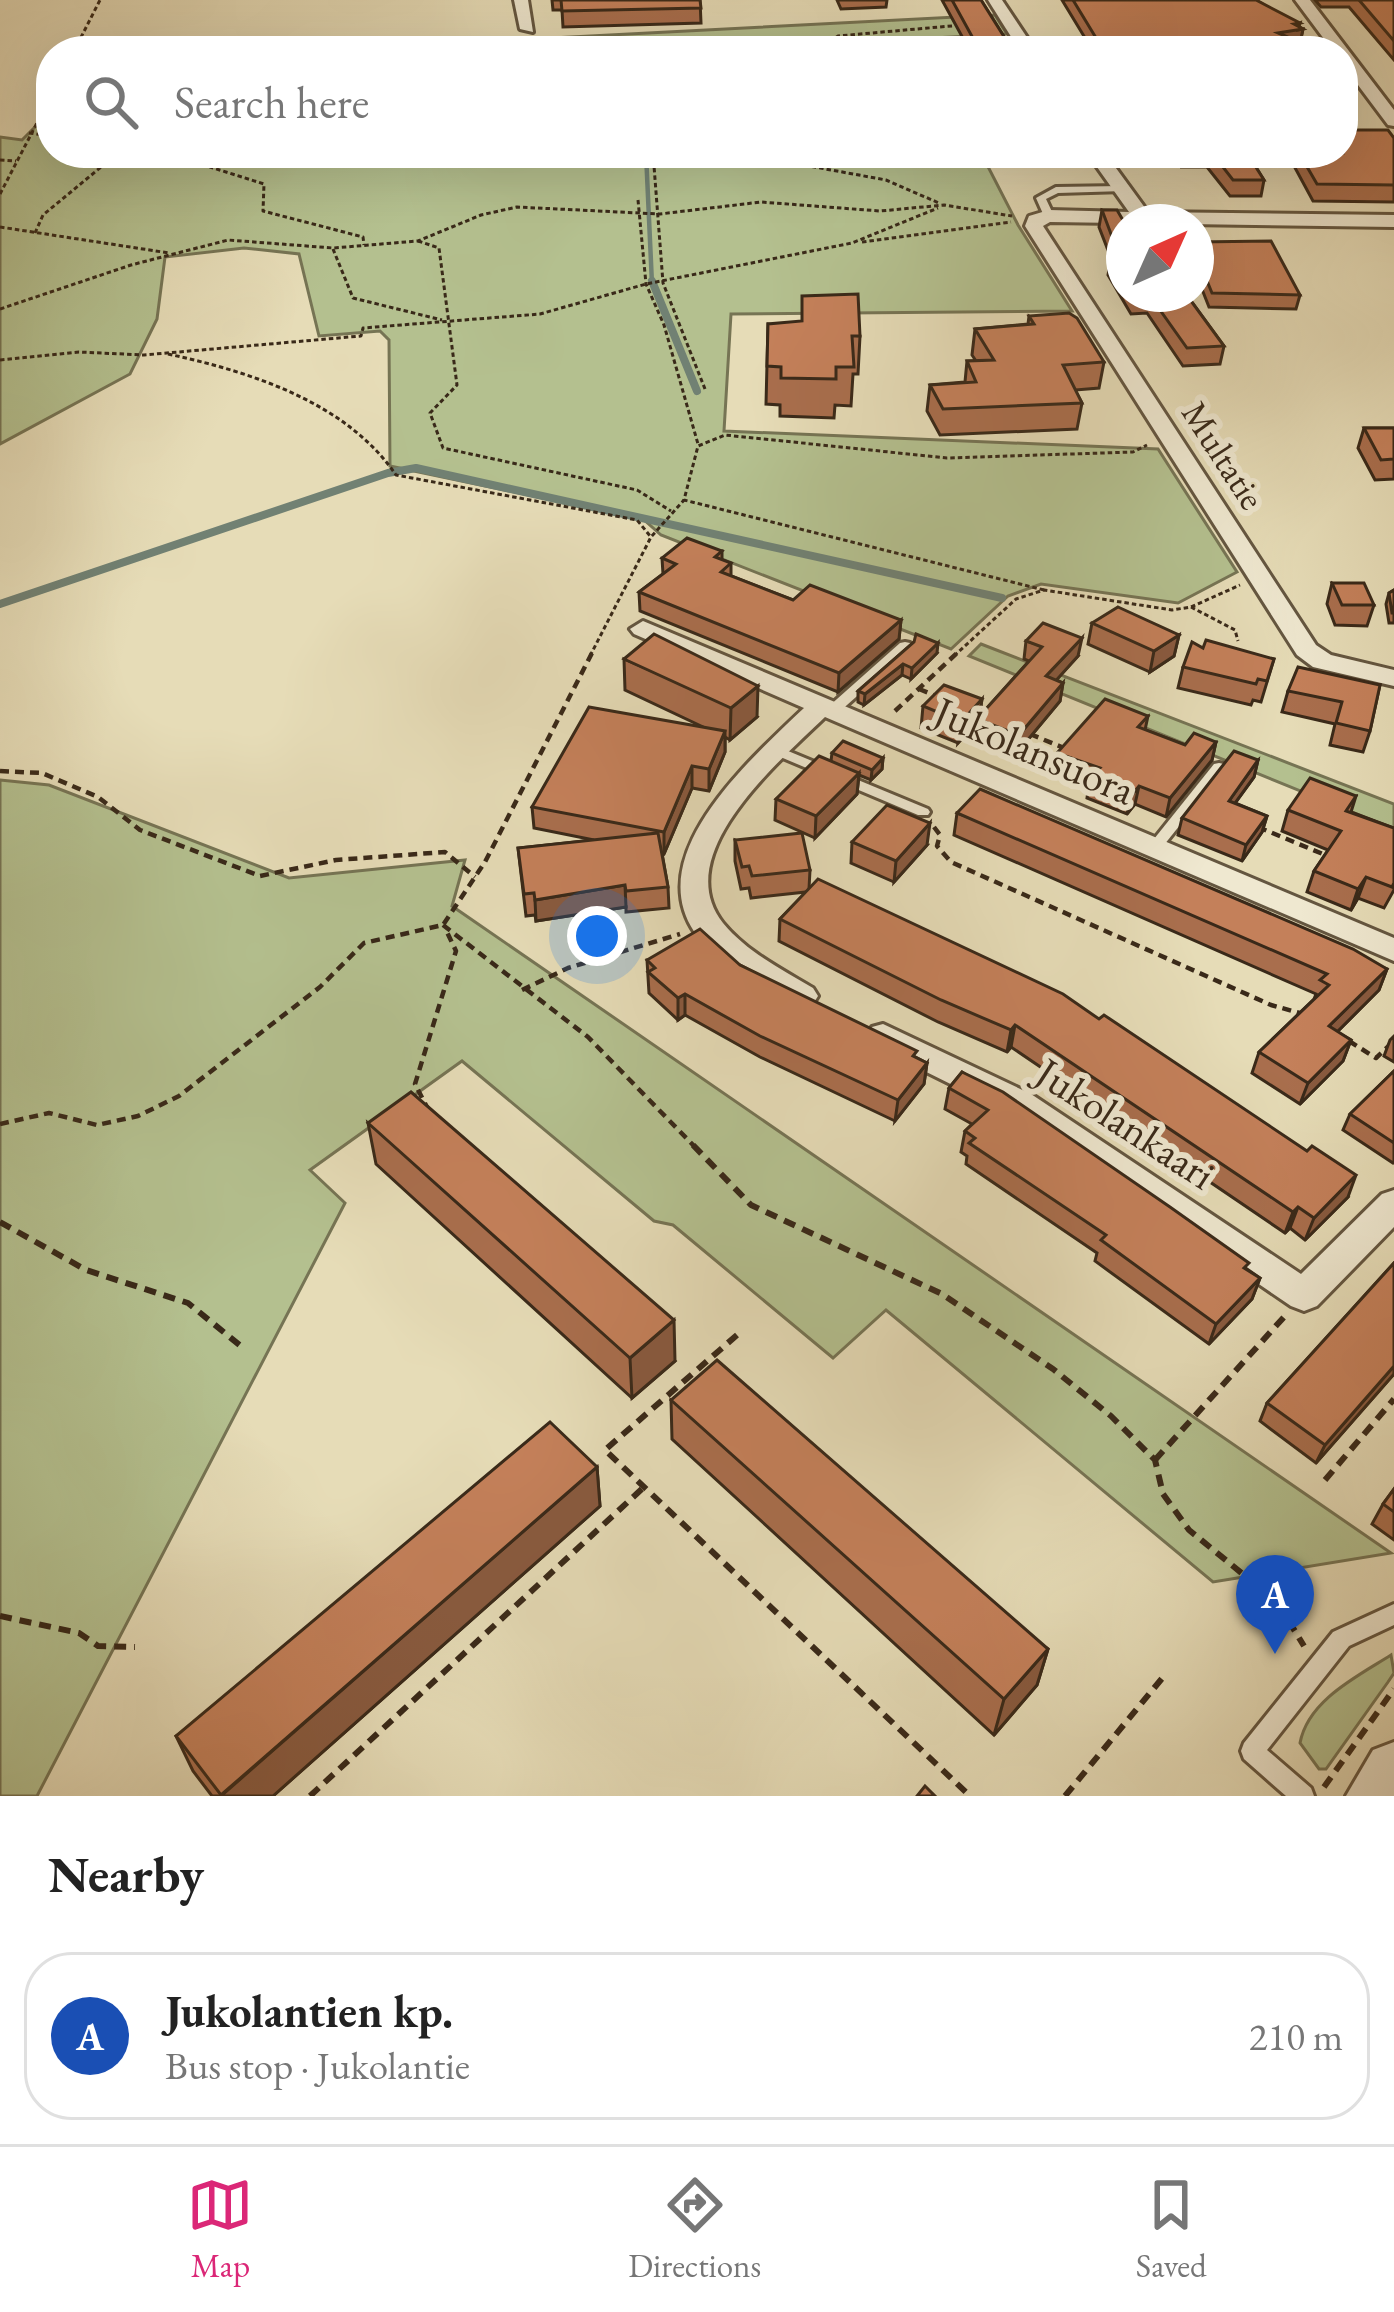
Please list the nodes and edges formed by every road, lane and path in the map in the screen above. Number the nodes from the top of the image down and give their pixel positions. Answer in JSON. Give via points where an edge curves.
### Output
{"nodes":[{"id":1,"x":100,"y":0,"type":"edge"},
{"id":2,"x":521,"y":0,"type":"edge"},
{"id":3,"x":995,"y":0,"type":"edge"},
{"id":4,"x":1302,"y":0,"type":"edge"},
{"id":5,"x":1009,"y":21,"type":"junction"},
{"id":6,"x":528,"y":29,"type":"dead end"},
{"id":7,"x":82,"y":36,"type":"edge"},
{"id":8,"x":838,"y":36,"type":"edge"},
{"id":9,"x":1018,"y":36,"type":"edge"},
{"id":10,"x":1330,"y":36,"type":"edge"},
{"id":11,"x":1358,"y":73,"type":"edge"},
{"id":12,"x":36,"y":121,"type":"edge"},
{"id":13,"x":1394,"y":121,"type":"edge"},
{"id":14,"x":29,"y":133,"type":"junction"},
{"id":15,"x":36,"y":134,"type":"edge"},
{"id":16,"x":0,"y":160,"type":"edge"},
{"id":17,"x":16,"y":161,"type":"junction"},
{"id":18,"x":100,"y":168,"type":"edge"},
{"id":19,"x":213,"y":168,"type":"edge"},
{"id":20,"x":655,"y":168,"type":"edge"},
{"id":21,"x":823,"y":168,"type":"edge"},
{"id":22,"x":1106,"y":168,"type":"edge"},
{"id":23,"x":1121,"y":189,"type":"junction"},
{"id":24,"x":0,"y":194,"type":"edge"},
{"id":25,"x":638,"y":200,"type":"dead end"},
{"id":26,"x":1132,"y":204,"type":"edge"},
{"id":27,"x":944,"y":205,"type":"junction"},
{"id":28,"x":640,"y":213,"type":"junction"},
{"id":29,"x":660,"y":214,"type":"junction"},
{"id":30,"x":1106,"y":217,"type":"edge"},
{"id":31,"x":1043,"y":218,"type":"junction"},
{"id":32,"x":1214,"y":218,"type":"edge"},
{"id":33,"x":1394,"y":220,"type":"edge"},
{"id":34,"x":0,"y":227,"type":"edge"},
{"id":35,"x":35,"y":233,"type":"junction"},
{"id":36,"x":418,"y":242,"type":"junction"},
{"id":37,"x":852,"y":243,"type":"junction"},
{"id":38,"x":364,"y":246,"type":"junction"},
{"id":39,"x":333,"y":248,"type":"junction"},
{"id":40,"x":174,"y":254,"type":"junction"},
{"id":41,"x":660,"y":283,"type":"junction"},
{"id":42,"x":646,"y":284,"type":"junction"},
{"id":43,"x":0,"y":309,"type":"edge"},
{"id":44,"x":447,"y":322,"type":"junction"},
{"id":45,"x":160,"y":353,"type":"junction"},
{"id":46,"x":0,"y":360,"type":"edge"},
{"id":47,"x":705,"y":388,"type":"dead end"},
{"id":48,"x":1157,"y":440,"type":"dead end"},
{"id":49,"x":698,"y":446,"type":"junction"},
{"id":50,"x":684,"y":500,"type":"junction"},
{"id":51,"x":673,"y":512,"type":"junction"},
{"id":52,"x":651,"y":537,"type":"junction"},
{"id":53,"x":1261,"y":578,"type":"junction"},
{"id":54,"x":1044,"y":590,"type":"junction"},
{"id":55,"x":1191,"y":607,"type":"junction"},
{"id":56,"x":606,"y":626,"type":"junction"},
{"id":57,"x":629,"y":632,"type":"joint"},
{"id":58,"x":1238,"y":641,"type":"dead end"},
{"id":59,"x":905,"y":646,"type":"edge"},
{"id":60,"x":1394,"y":678,"type":"edge"},
{"id":61,"x":919,"y":689,"type":"junction"},
{"id":62,"x":940,"y":698,"type":"edge"},
{"id":63,"x":827,"y":708,"type":"junction"},
{"id":64,"x":877,"y":728,"type":"junction"},
{"id":65,"x":1024,"y":732,"type":"edge"},
{"id":66,"x":1066,"y":749,"type":"edge"},
{"id":67,"x":776,"y":750,"type":"junction"},
{"id":68,"x":1219,"y":767,"type":"edge"},
{"id":69,"x":0,"y":771,"type":"edge"},
{"id":70,"x":923,"y":812,"type":"joint"},
{"id":71,"x":1253,"y":825,"type":"edge"},
{"id":72,"x":1155,"y":848,"type":"junction"},
{"id":73,"x":1334,"y":858,"type":"edge"},
{"id":74,"x":475,"y":877,"type":"junction"},
{"id":75,"x":443,"y":925,"type":"junction"},
{"id":76,"x":707,"y":925,"type":"junction"},
{"id":77,"x":1394,"y":950,"type":"edge"},
{"id":78,"x":522,"y":990,"type":"junction"},
{"id":79,"x":1306,"y":1015,"type":"edge"},
{"id":80,"x":1341,"y":1036,"type":"edge"},
{"id":81,"x":1394,"y":1041,"type":"edge"},
{"id":82,"x":432,"y":1117,"type":"edge"},
{"id":83,"x":0,"y":1124,"type":"edge"},
{"id":84,"x":1394,"y":1204,"type":"edge"},
{"id":85,"x":0,"y":1222,"type":"edge"},
{"id":86,"x":1304,"y":1295,"type":"junction"},
{"id":87,"x":737,"y":1335,"type":"dead end"},
{"id":88,"x":242,"y":1347,"type":"dead end"},
{"id":89,"x":1394,"y":1399,"type":"edge"},
{"id":90,"x":1156,"y":1460,"type":"junction"},
{"id":91,"x":1325,"y":1480,"type":"dead end"},
{"id":92,"x":644,"y":1487,"type":"junction"},
{"id":93,"x":1394,"y":1614,"type":"edge"},
{"id":94,"x":0,"y":1616,"type":"edge"},
{"id":95,"x":135,"y":1648,"type":"dead end"},
{"id":96,"x":1320,"y":1663,"type":"junction"},
{"id":97,"x":1163,"y":1676,"type":"dead end"},
{"id":98,"x":1394,"y":1689,"type":"edge"},
{"id":99,"x":1394,"y":1771,"type":"edge"},
{"id":100,"x":310,"y":1796,"type":"edge"},
{"id":101,"x":970,"y":1796,"type":"edge"},
{"id":102,"x":1065,"y":1796,"type":"edge"},
{"id":103,"x":1303,"y":1796,"type":"edge"},
{"id":104,"x":1318,"y":1796,"type":"edge"},
{"id":105,"x":1376,"y":1796,"type":"edge"}],
"edges":[{"from":1,"to":7,"type":"path"},
{"from":2,"to":6,"type":"street"},
{"from":3,"to":5,"type":"street"},
{"from":4,"to":10,"type":"street"},
{"from":5,"to":8,"type":"path"},
{"from":5,"to":9,"type":"street"},
{"from":11,"to":13,"type":"street"},
{"from":12,"to":14,"type":"path"},
{"from":14,"to":15,"type":"path"},
{"from":14,"to":17,"type":"path"},
{"from":16,"to":17,"type":"path"},
{"from":17,"to":24,"type":"path"},
{"from":18,"to":35,"type":"path","via":[[43,214]]},
{"from":19,"to":38,"type":"path","via":[[264,184],[263,211],[363,237]]},
{"from":20,"to":29,"type":"path"},
{"from":21,"to":27,"type":"path","via":[[886,179]]},
{"from":22,"to":23,"type":"street"},
{"from":23,"to":26,"type":"street"},
{"from":23,"to":31,"type":"lane","via":[[1056,190],[1041,198]]},
{"from":25,"to":28,"type":"path"},
{"from":27,"to":29,"type":"path","via":[[880,211],[761,202]]},
{"from":27,"to":37,"type":"path"},
{"from":27,"to":37,"type":"path","via":[[1023,220]]},
{"from":28,"to":29,"type":"path"},
{"from":28,"to":36,"type":"path","via":[[517,207]]},
{"from":28,"to":42,"type":"path"},
{"from":29,"to":41,"type":"path"},
{"from":30,"to":31,"type":"street"},
{"from":31,"to":53,"type":"street","name":"Multatie","via":[[1034,226]]},
{"from":32,"to":33,"type":"street"},
{"from":34,"to":35,"type":"path"},
{"from":35,"to":40,"type":"path"},
{"from":36,"to":38,"type":"path"},
{"from":36,"to":44,"type":"path","via":[[439,248]]},
{"from":37,"to":41,"type":"path"},
{"from":38,"to":39,"type":"path"},
{"from":39,"to":40,"type":"path","via":[[228,240]]},
{"from":39,"to":44,"type":"path","via":[[353,298]]},
{"from":40,"to":43,"type":"path"},
{"from":41,"to":42,"type":"path"},
{"from":41,"to":47,"type":"path"},
{"from":42,"to":44,"type":"path","via":[[540,314]]},
{"from":42,"to":49,"type":"path"},
{"from":44,"to":45,"type":"path"},
{"from":44,"to":51,"type":"path","via":[[457,385],[430,413],[443,448],[637,490]]},
{"from":45,"to":46,"type":"path"},
{"from":45,"to":52,"type":"path","via":[[290,393],[386,452],[396,475],[637,520]]},
{"from":48,"to":49,"type":"path","via":[[1133,452],[947,458],[725,435]]},
{"from":49,"to":50,"type":"path"},
{"from":50,"to":51,"type":"path"},
{"from":50,"to":54,"type":"path"},
{"from":51,"to":52,"type":"path"},
{"from":52,"to":56,"type":"path"},
{"from":53,"to":55,"type":"path"},
{"from":53,"to":60,"type":"street","name":"Multatie","via":[[1306,650]]},
{"from":54,"to":55,"type":"path"},
{"from":54,"to":61,"type":"path","via":[[1016,598]]},
{"from":55,"to":58,"type":"path","via":[[1235,630]]},
{"from":56,"to":57,"type":"path"},
{"from":56,"to":74,"type":"path"},
{"from":57,"to":63,"type":"street","name":"Jukolansuora"},
{"from":59,"to":63,"type":"lane"},
{"from":61,"to":62,"type":"path"},
{"from":61,"to":64,"type":"path"},
{"from":63,"to":64,"type":"street","name":"Jukolansuora"},
{"from":63,"to":67,"type":"street"},
{"from":64,"to":72,"type":"street","name":"Jukolansuora"},
{"from":65,"to":66,"type":"path"},
{"from":67,"to":70,"type":"lane"},
{"from":67,"to":76,"type":"street","via":[[701,838],[692,866]]},
{"from":68,"to":72,"type":"lane"},
{"from":69,"to":74,"type":"path","via":[[42,773],[98,797],[140,830],[260,876],[336,860],[445,852]]},
{"from":70,"to":79,"type":"path","via":[[951,862]]},
{"from":71,"to":73,"type":"path"},
{"from":72,"to":77,"type":"street","name":"Jukolansuora"},
{"from":74,"to":75,"type":"path"},
{"from":75,"to":78,"type":"path"},
{"from":75,"to":82,"type":"path","via":[[456,951],[416,1084]]},
{"from":75,"to":83,"type":"path","via":[[364,943],[320,987],[178,1096],[138,1116],[97,1125],[50,1113]]},
{"from":76,"to":78,"type":"path"},
{"from":76,"to":86,"type":"street","name":"Jukolankaari","via":[[772,981],[1019,1103]]},
{"from":78,"to":90,"type":"path","via":[[589,1037],[751,1205],[941,1294],[1054,1369]]},
{"from":80,"to":81,"type":"path","via":[[1376,1058]]},
{"from":84,"to":86,"type":"street"},
{"from":85,"to":88,"type":"path","via":[[86,1270],[188,1304]]},
{"from":86,"to":90,"type":"path"},
{"from":87,"to":92,"type":"path","via":[[605,1450]]},
{"from":89,"to":91,"type":"path"},
{"from":90,"to":96,"type":"path","via":[[1163,1494],[1189,1530],[1277,1602]]},
{"from":92,"to":100,"type":"path"},
{"from":92,"to":101,"type":"path"},
{"from":93,"to":96,"type":"lane","via":[[1341,1639]]},
{"from":94,"to":95,"type":"path","via":[[80,1633],[98,1646]]},
{"from":96,"to":103,"type":"lane","via":[[1252,1750]]},
{"from":97,"to":102,"type":"path"},
{"from":98,"to":104,"type":"path"},
{"from":99,"to":105,"type":"street"}]}
